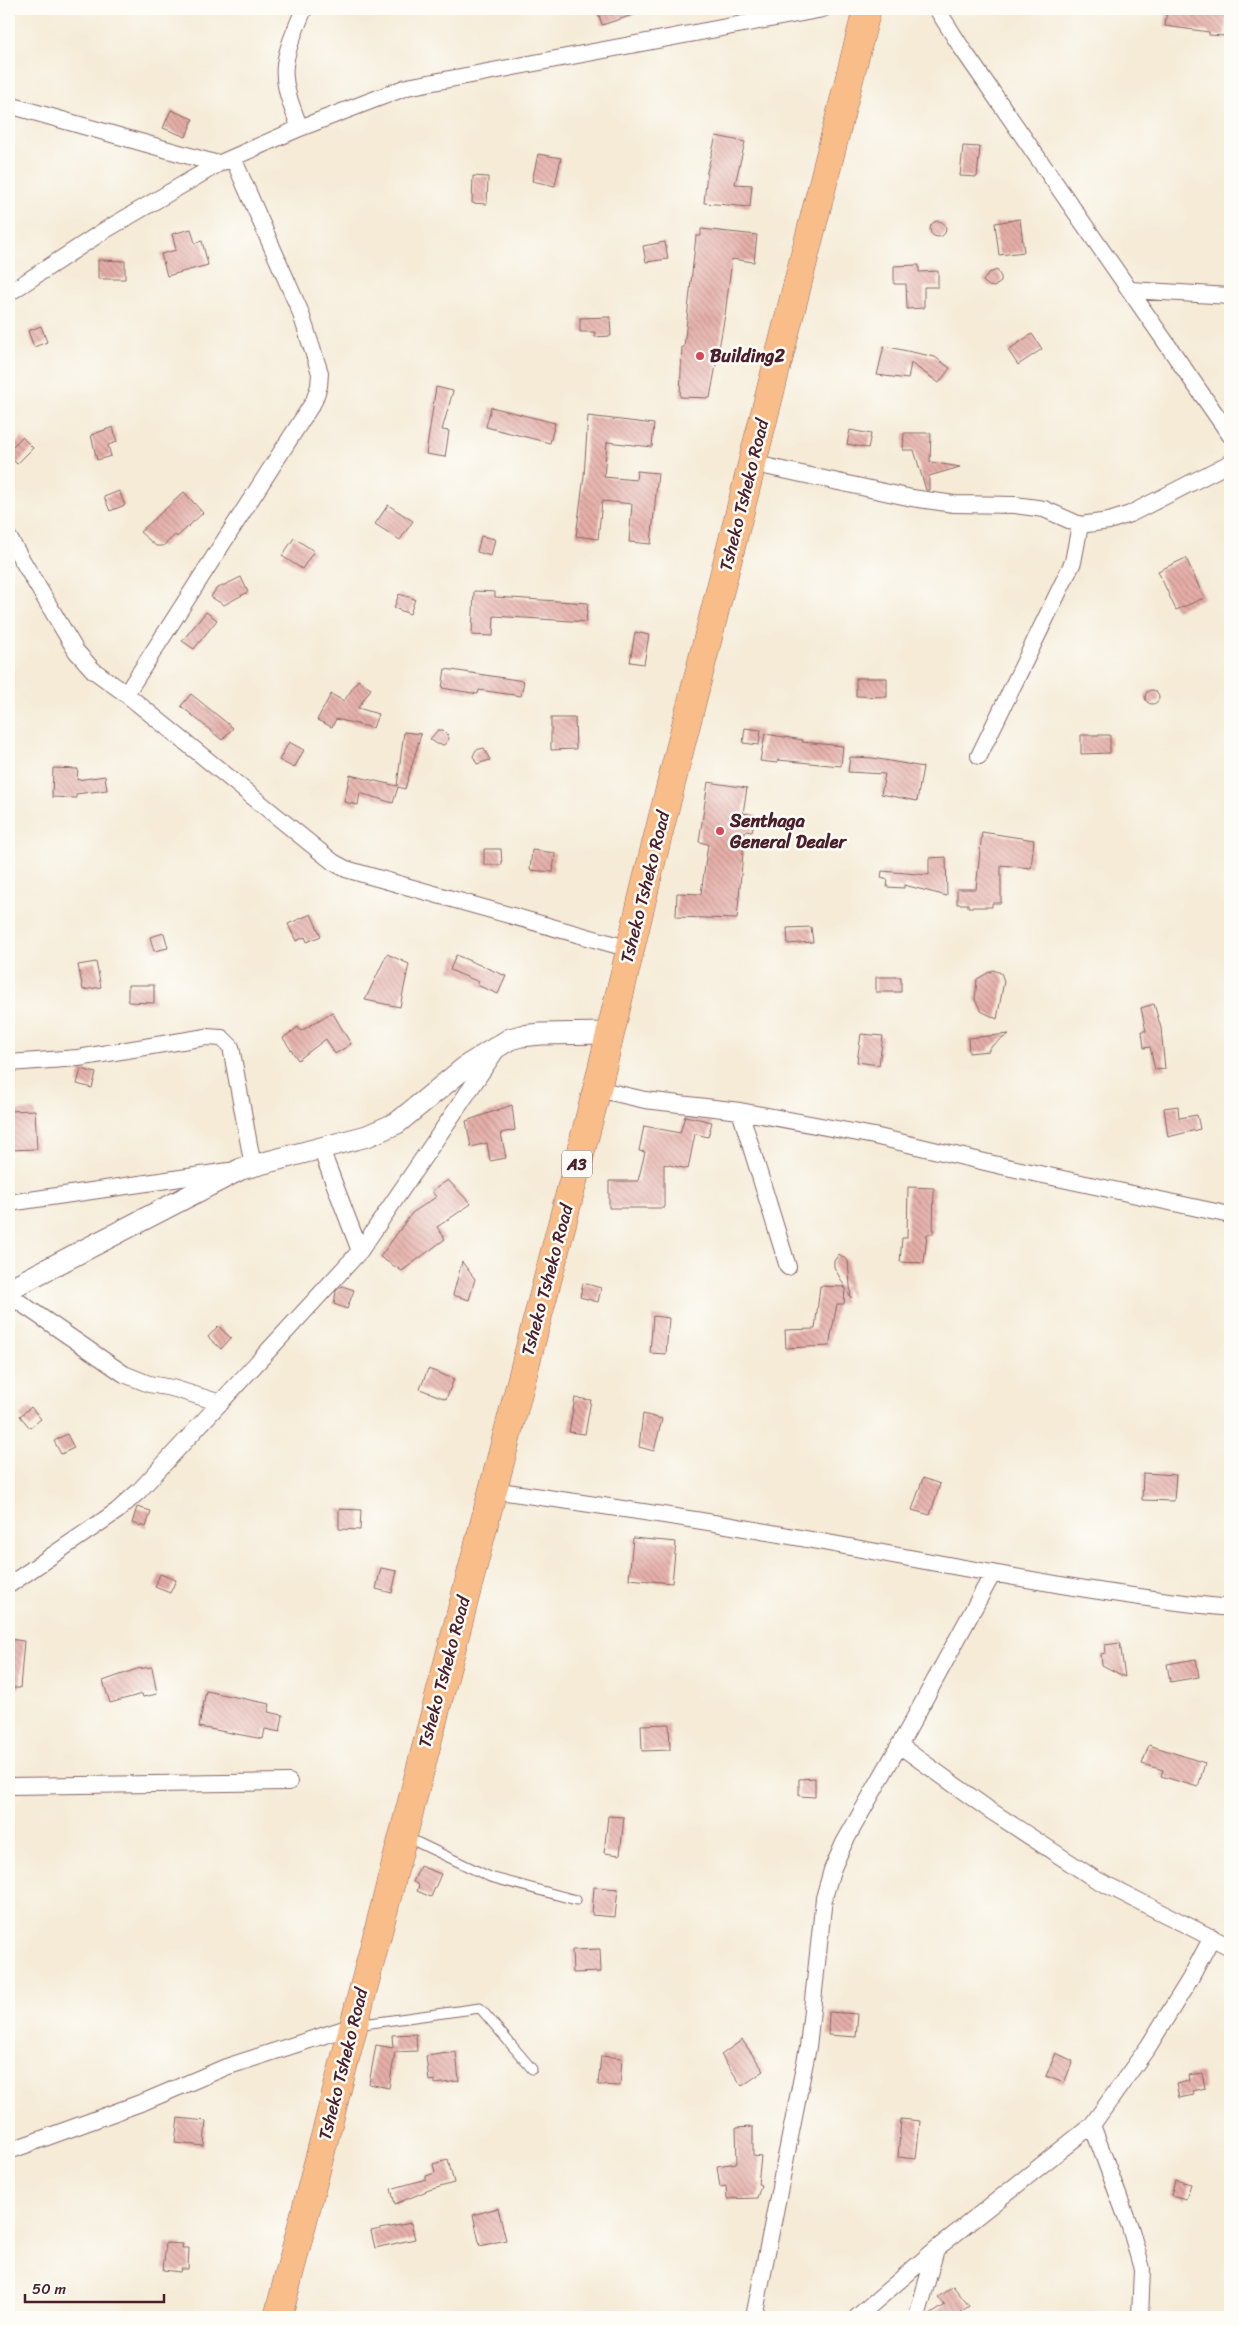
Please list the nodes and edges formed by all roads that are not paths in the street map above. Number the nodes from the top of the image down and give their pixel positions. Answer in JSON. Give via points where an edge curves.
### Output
{"nodes":[{"id":1,"x":304,"y":9,"type":"edge"},
{"id":2,"x":823,"y":9,"type":"edge"},
{"id":3,"x":867,"y":9,"type":"edge"},
{"id":4,"x":937,"y":9,"type":"edge"},
{"id":5,"x":9,"y":105,"type":"edge"},
{"id":6,"x":300,"y":128,"type":"junction"},
{"id":7,"x":226,"y":161,"type":"junction"},
{"id":8,"x":1130,"y":290,"type":"junction"},
{"id":9,"x":9,"y":293,"type":"edge"},
{"id":10,"x":1230,"y":296,"type":"edge"},
{"id":11,"x":1230,"y":435,"type":"edge"},
{"id":12,"x":751,"y":463,"type":"junction"},
{"id":13,"x":1230,"y":463,"type":"edge"},
{"id":14,"x":1080,"y":524,"type":"junction"},
{"id":15,"x":9,"y":538,"type":"edge"},
{"id":16,"x":126,"y":694,"type":"junction"},
{"id":17,"x":980,"y":756,"type":"dead end"},
{"id":18,"x":630,"y":949,"type":"junction"},
{"id":19,"x":610,"y":1033,"type":"junction"},
{"id":20,"x":500,"y":1045,"type":"junction"},
{"id":21,"x":9,"y":1063,"type":"edge"},
{"id":22,"x":597,"y":1089,"type":"junction"},
{"id":23,"x":740,"y":1111,"type":"junction"},
{"id":24,"x":321,"y":1149,"type":"junction"},
{"id":25,"x":247,"y":1167,"type":"junction"},
{"id":26,"x":9,"y":1203,"type":"edge"},
{"id":27,"x":1230,"y":1215,"type":"edge"},
{"id":28,"x":360,"y":1250,"type":"junction"},
{"id":29,"x":788,"y":1267,"type":"dead end"},
{"id":30,"x":9,"y":1289,"type":"edge"},
{"id":31,"x":9,"y":1295,"type":"edge"},
{"id":32,"x":221,"y":1403,"type":"junction"},
{"id":33,"x":492,"y":1490,"type":"junction"},
{"id":34,"x":993,"y":1573,"type":"junction"},
{"id":35,"x":9,"y":1585,"type":"edge"},
{"id":36,"x":1230,"y":1608,"type":"edge"},
{"id":37,"x":899,"y":1745,"type":"junction"},
{"id":38,"x":289,"y":1782,"type":"dead end"},
{"id":39,"x":9,"y":1786,"type":"edge"},
{"id":40,"x":402,"y":1835,"type":"junction"},
{"id":41,"x":576,"y":1900,"type":"dead end"},
{"id":42,"x":1212,"y":1937,"type":"junction"},
{"id":43,"x":1230,"y":1947,"type":"edge"},
{"id":44,"x":353,"y":2026,"type":"junction"},
{"id":45,"x":532,"y":2069,"type":"dead end"},
{"id":46,"x":1092,"y":2124,"type":"junction"},
{"id":47,"x":9,"y":2150,"type":"edge"},
{"id":48,"x":936,"y":2249,"type":"junction"},
{"id":49,"x":278,"y":2317,"type":"edge"},
{"id":50,"x":754,"y":2317,"type":"edge"},
{"id":51,"x":857,"y":2317,"type":"edge"},
{"id":52,"x":916,"y":2317,"type":"edge"},
{"id":53,"x":1140,"y":2317,"type":"edge"}],
"edges":[{"from":1,"to":6,"type":"street","via":[[283,71],[288,98]]},
{"from":2,"to":6,"type":"street","via":[[407,87]]},
{"from":3,"to":12,"type":"highway","name":"Tsheko Tsheko Road","number":"A3"},
{"from":4,"to":8,"type":"street"},
{"from":5,"to":7,"type":"street"},
{"from":6,"to":7,"type":"street"},
{"from":7,"to":9,"type":"street","via":[[102,232]]},
{"from":7,"to":16,"type":"street","via":[[300,311],[317,363],[319,386],[314,401]]},
{"from":8,"to":10,"type":"street"},
{"from":8,"to":11,"type":"street"},
{"from":12,"to":14,"type":"street","via":[[946,503],[1044,509]]},
{"from":12,"to":18,"type":"highway","name":"Tsheko Tsheko Road","number":"A3"},
{"from":13,"to":14,"type":"street","via":[[1130,514],[1109,522]]},
{"from":14,"to":17,"type":"street","via":[[1073,562]]},
{"from":15,"to":16,"type":"street","via":[[79,656]]},
{"from":16,"to":18,"type":"street","via":[[346,869]]},
{"from":18,"to":19,"type":"highway","name":"Tsheko Tsheko Road","number":"A3"},
{"from":19,"to":20,"type":"street","via":[[521,1036]]},
{"from":19,"to":22,"type":"highway","name":"Tsheko Tsheko Road","number":"A3"},
{"from":20,"to":24,"type":"street","via":[[468,1065],[397,1123],[367,1136]]},
{"from":20,"to":28,"type":"street"},
{"from":21,"to":25,"type":"street","via":[[95,1056],[206,1037],[222,1038],[231,1047]]},
{"from":22,"to":23,"type":"street","via":[[646,1100]]},
{"from":22,"to":33,"type":"highway","name":"Tsheko Tsheko Road","number":"A3"},
{"from":23,"to":27,"type":"street","via":[[874,1136]]},
{"from":23,"to":29,"type":"street"},
{"from":24,"to":25,"type":"street"},
{"from":24,"to":28,"type":"street"},
{"from":25,"to":26,"type":"street"},
{"from":25,"to":30,"type":"street"},
{"from":28,"to":32,"type":"street"},
{"from":31,"to":32,"type":"street","via":[[124,1374]]},
{"from":32,"to":35,"type":"street","via":[[139,1491],[116,1511]]},
{"from":33,"to":34,"type":"street","via":[[759,1531]]},
{"from":33,"to":40,"type":"highway","name":"Tsheko Tsheko Road","number":"A3"},
{"from":34,"to":36,"type":"street"},
{"from":34,"to":37,"type":"street"},
{"from":37,"to":42,"type":"street","via":[[988,1809],[1096,1879]]},
{"from":37,"to":50,"type":"street","via":[[844,1843],[824,1898],[808,2047]]},
{"from":38,"to":39,"type":"street"},
{"from":40,"to":41,"type":"lane","via":[[490,1877]]},
{"from":40,"to":44,"type":"highway","name":"Tsheko Tsheko Road","number":"A3"},
{"from":42,"to":43,"type":"street"},
{"from":42,"to":46,"type":"street","via":[[1148,2046]]},
{"from":44,"to":45,"type":"lane","via":[[480,2008]]},
{"from":44,"to":47,"type":"street","via":[[226,2067],[146,2102]]},
{"from":44,"to":49,"type":"highway","name":"Tsheko Tsheko Road","number":"A3"},
{"from":46,"to":48,"type":"street"},
{"from":46,"to":53,"type":"street","via":[[1142,2269]]},
{"from":48,"to":51,"type":"street"},
{"from":48,"to":52,"type":"street"}]}
